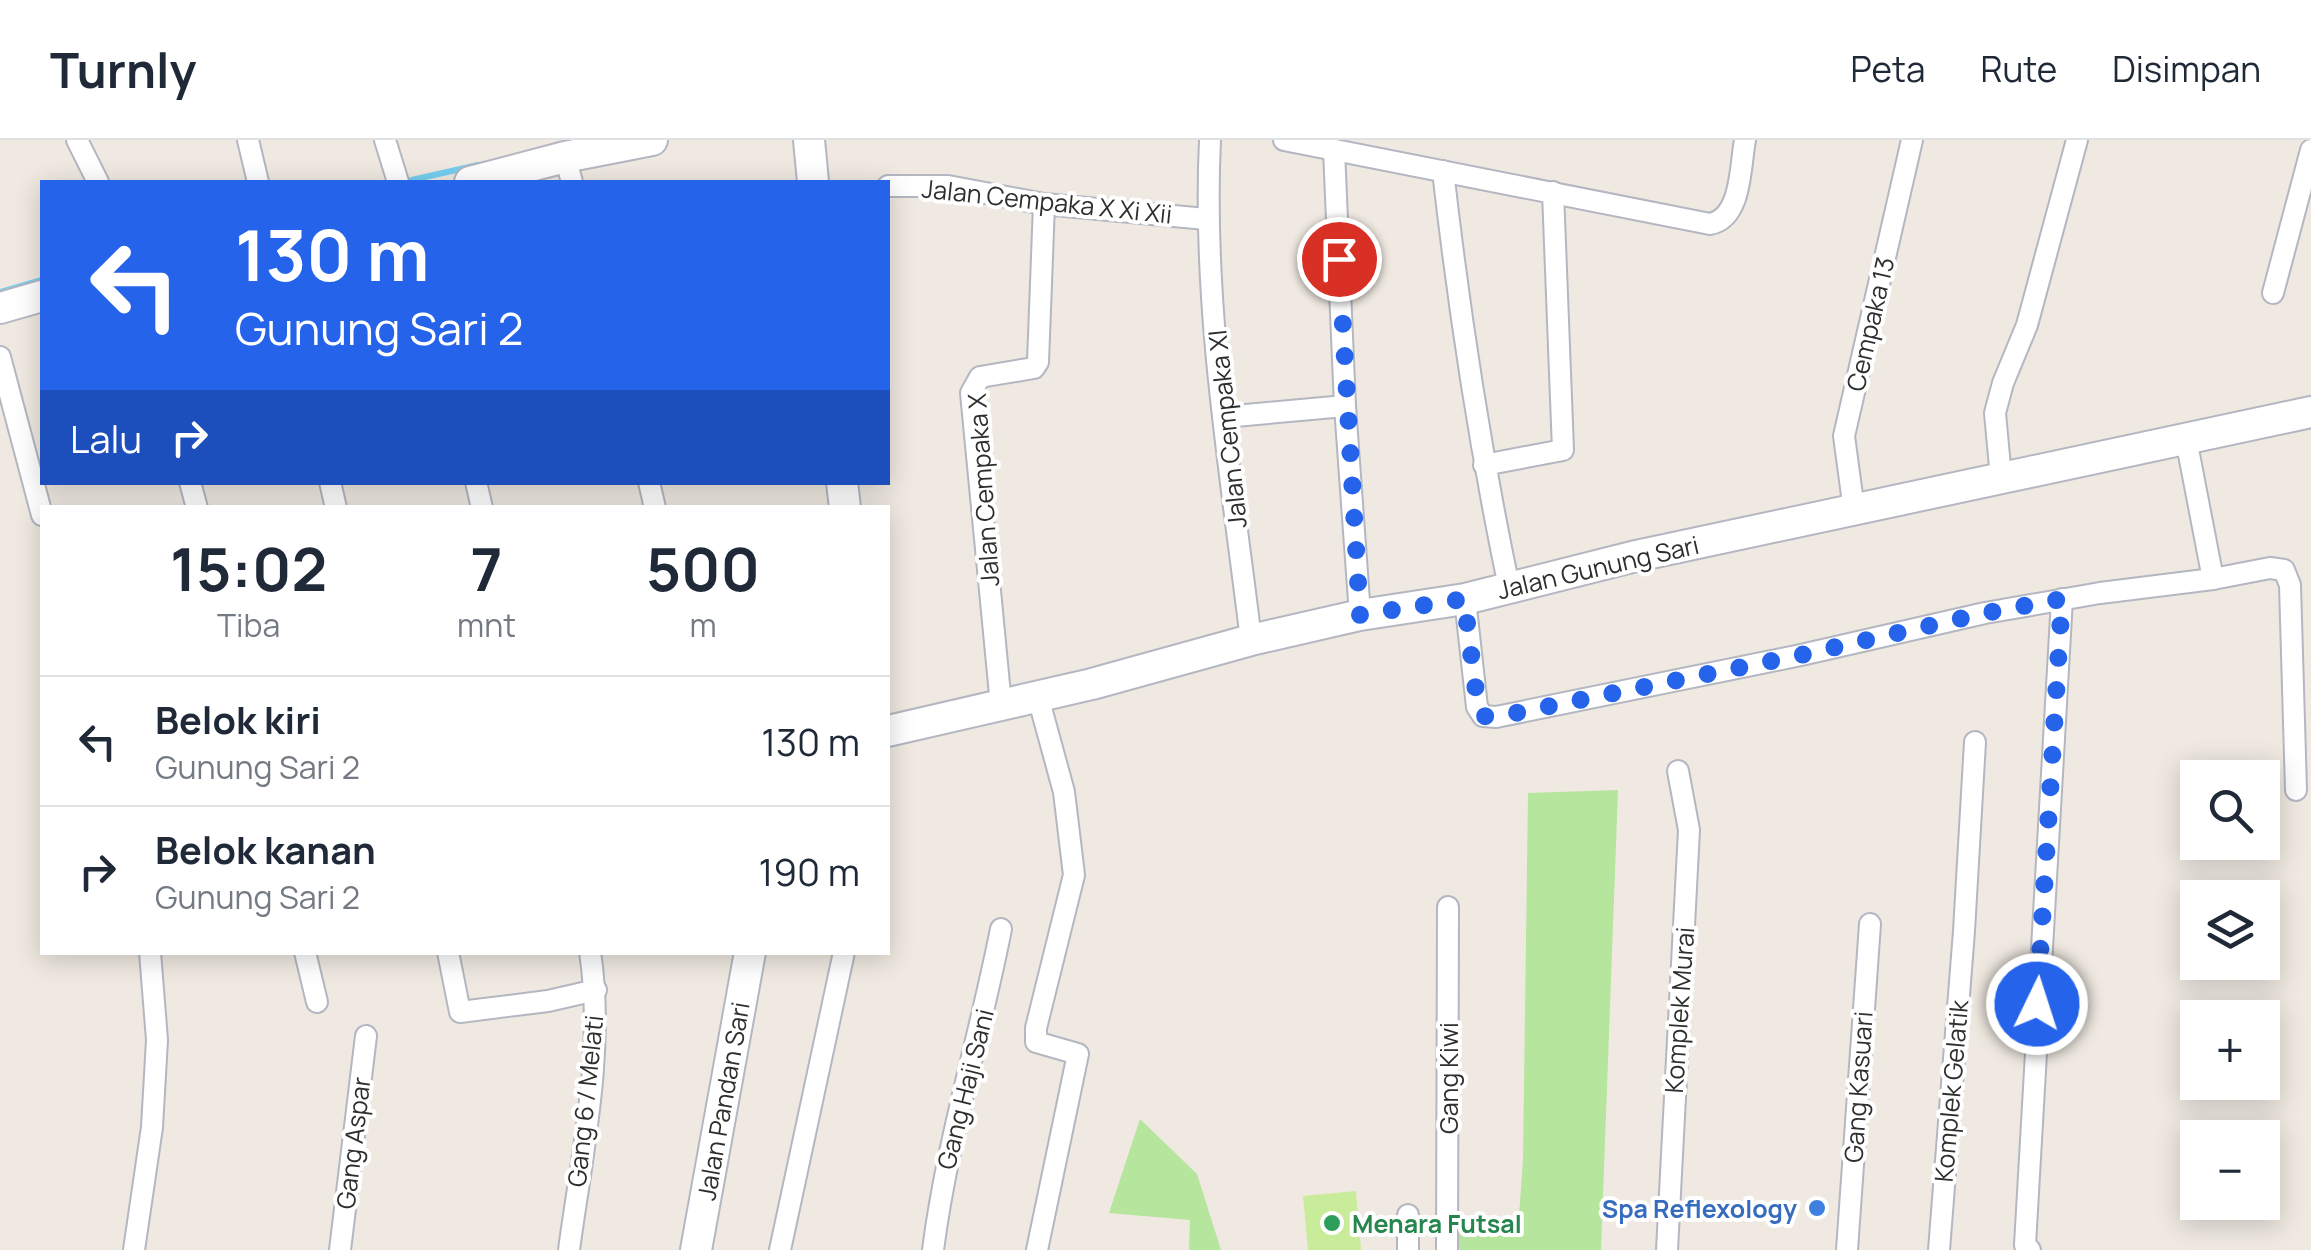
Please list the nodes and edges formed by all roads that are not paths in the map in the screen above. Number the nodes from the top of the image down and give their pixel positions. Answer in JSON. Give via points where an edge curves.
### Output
{"nodes":[{"id":1,"x":77,"y":140,"type":"edge"},
{"id":2,"x":248,"y":140,"type":"edge"},
{"id":3,"x":385,"y":140,"type":"edge"},
{"id":4,"x":652,"y":140,"type":"edge"},
{"id":5,"x":809,"y":140,"type":"edge"},
{"id":6,"x":1210,"y":140,"type":"edge"},
{"id":7,"x":1284,"y":140,"type":"edge"},
{"id":8,"x":1746,"y":140,"type":"edge"},
{"id":9,"x":1912,"y":140,"type":"edge"},
{"id":10,"x":2077,"y":140,"type":"edge"},
{"id":11,"x":1334,"y":150,"type":"junction"},
{"id":12,"x":2311,"y":150,"type":"edge"},
{"id":13,"x":568,"y":170,"type":"edge"},
{"id":14,"x":1443,"y":171,"type":"junction"},
{"id":15,"x":97,"y":180,"type":"edge"},
{"id":16,"x":258,"y":180,"type":"edge"},
{"id":17,"x":397,"y":180,"type":"edge"},
{"id":18,"x":486,"y":180,"type":"edge"},
{"id":19,"x":813,"y":180,"type":"edge"},
{"id":20,"x":890,"y":186,"type":"edge"},
{"id":21,"x":1553,"y":192,"type":"junction"},
{"id":22,"x":1044,"y":204,"type":"junction"},
{"id":23,"x":1206,"y":219,"type":"junction"},
{"id":24,"x":2273,"y":292,"type":"dead end"},
{"id":25,"x":40,"y":297,"type":"edge"},
{"id":26,"x":0,"y":308,"type":"edge"},
{"id":27,"x":0,"y":357,"type":"edge"},
{"id":28,"x":1345,"y":406,"type":"junction"},
{"id":29,"x":2311,"y":412,"type":"edge"},
{"id":30,"x":1224,"y":417,"type":"junction"},
{"id":31,"x":2186,"y":439,"type":"junction"},
{"id":32,"x":1484,"y":465,"type":"junction"},
{"id":33,"x":2001,"y":478,"type":"junction"},
{"id":34,"x":40,"y":507,"type":"edge"},
{"id":35,"x":1854,"y":510,"type":"junction"},
{"id":36,"x":2213,"y":579,"type":"junction"},
{"id":37,"x":1508,"y":587,"type":"junction"},
{"id":38,"x":1464,"y":599,"type":"junction"},
{"id":39,"x":2062,"y":599,"type":"junction"},
{"id":40,"x":1360,"y":615,"type":"junction"},
{"id":41,"x":1251,"y":640,"type":"junction"},
{"id":42,"x":1038,"y":697,"type":"junction"},
{"id":43,"x":1002,"y":704,"type":"junction"},
{"id":44,"x":890,"y":731,"type":"edge"},
{"id":45,"x":1975,"y":742,"type":"dead end"},
{"id":46,"x":1678,"y":771,"type":"dead end"},
{"id":47,"x":2296,"y":790,"type":"dead end"},
{"id":48,"x":1448,"y":907,"type":"dead end"},
{"id":49,"x":1870,"y":924,"type":"dead end"},
{"id":50,"x":1001,"y":929,"type":"dead end"},
{"id":51,"x":150,"y":955,"type":"edge"},
{"id":52,"x":307,"y":955,"type":"edge"},
{"id":53,"x":449,"y":955,"type":"edge"},
{"id":54,"x":590,"y":955,"type":"edge"},
{"id":55,"x":749,"y":955,"type":"edge"},
{"id":56,"x":843,"y":955,"type":"edge"},
{"id":57,"x":596,"y":990,"type":"junction"},
{"id":58,"x":317,"y":1002,"type":"dead end"},
{"id":59,"x":366,"y":1036,"type":"dead end"},
{"id":60,"x":1408,"y":1215,"type":"dead end"},
{"id":61,"x":134,"y":1250,"type":"edge"},
{"id":62,"x":340,"y":1250,"type":"edge"},
{"id":63,"x":569,"y":1250,"type":"edge"},
{"id":64,"x":696,"y":1250,"type":"edge"},
{"id":65,"x":780,"y":1250,"type":"edge"},
{"id":66,"x":933,"y":1250,"type":"edge"},
{"id":67,"x":1037,"y":1250,"type":"edge"},
{"id":68,"x":1408,"y":1250,"type":"edge"},
{"id":69,"x":1447,"y":1250,"type":"edge"},
{"id":70,"x":1668,"y":1250,"type":"edge"},
{"id":71,"x":1847,"y":1250,"type":"edge"},
{"id":72,"x":1940,"y":1250,"type":"edge"},
{"id":73,"x":2030,"y":1250,"type":"edge"}],
"edges":[{"from":1,"to":15,"type":"street"},
{"from":2,"to":16,"type":"street"},
{"from":3,"to":17,"type":"street"},
{"from":4,"to":13,"type":"street"},
{"from":5,"to":19,"type":"street"},
{"from":6,"to":23,"type":"street","name":"Jalan Cempaka XI"},
{"from":7,"to":11,"type":"street"},
{"from":8,"to":21,"type":"street","via":[[1731,212],[1719,222]]},
{"from":9,"to":35,"type":"street","name":"Cempaka 13","via":[[1844,436]]},
{"from":10,"to":33,"type":"street","via":[[2027,325],[1995,413]]},
{"from":11,"to":14,"type":"street"},
{"from":11,"to":28,"type":"street"},
{"from":12,"to":24,"type":"street"},
{"from":13,"to":18,"type":"street"},
{"from":14,"to":21,"type":"street"},
{"from":14,"to":32,"type":"street"},
{"from":20,"to":22,"type":"street","name":"Jalan Cempaka X Xi Xii","via":[[948,186]]},
{"from":21,"to":32,"type":"street","via":[[1563,450]]},
{"from":22,"to":23,"type":"street","name":"Jalan Cempaka X Xi Xii"},
{"from":22,"to":43,"type":"street","name":"Jalan Cempaka X","via":[[1038,362],[980,378],[971,393]]},
{"from":23,"to":30,"type":"street","name":"Jalan Cempaka XI"},
{"from":25,"to":26,"type":"street"},
{"from":27,"to":34,"type":"street"},
{"from":28,"to":30,"type":"street"},
{"from":28,"to":40,"type":"street"},
{"from":29,"to":31,"type":"street","name":"Jalan Gunung Sari"},
{"from":30,"to":41,"type":"street","name":"Jalan Cempaka XI"},
{"from":31,"to":33,"type":"street","name":"Jalan Gunung Sari"},
{"from":31,"to":36,"type":"street"},
{"from":32,"to":37,"type":"street"},
{"from":33,"to":35,"type":"street","name":"Jalan Gunung Sari"},
{"from":35,"to":37,"type":"street","name":"Jalan Gunung Sari"},
{"from":36,"to":39,"type":"street"},
{"from":36,"to":47,"type":"street","via":[[2270,568],[2284,570],[2290,585]]},
{"from":37,"to":38,"type":"street","name":"Jalan Gunung Sari"},
{"from":38,"to":39,"type":"street","via":[[1478,707],[1483,716],[1496,717]]},
{"from":38,"to":40,"type":"street","name":"Jalan Gunung Sari"},
{"from":39,"to":73,"type":"street","via":[[2034,1051],[2025,1244]]},
{"from":40,"to":41,"type":"street","name":"Jalan Gunung Sari"},
{"from":41,"to":42,"type":"street","name":"Jalan Gunung Sari"},
{"from":42,"to":43,"type":"street","name":"Jalan Gunung Sari"},
{"from":42,"to":67,"type":"street","via":[[1064,792],[1074,875],[1036,1042],[1078,1054]]},
{"from":43,"to":44,"type":"street","name":"Jalan Gunung Sari"},
{"from":45,"to":72,"type":"street","name":"Komplek Gelatik"},
{"from":46,"to":70,"type":"street","name":"Komplek Murai","via":[[1689,830]]},
{"from":48,"to":69,"type":"street","name":"Gang Kiwi"},
{"from":49,"to":71,"type":"street","name":"Gang Kasuari"},
{"from":50,"to":66,"type":"street","name":"Gang Haji Sani","via":[[943,1175]]},
{"from":51,"to":61,"type":"street","via":[[157,1040]]},
{"from":52,"to":58,"type":"street"},
{"from":53,"to":57,"type":"street","via":[[460,1012]]},
{"from":54,"to":57,"type":"street","name":"Gang 6 / Melati"},
{"from":55,"to":64,"type":"street","name":"Jalan Pandan Sari"},
{"from":56,"to":65,"type":"street"},
{"from":57,"to":63,"type":"street","name":"Gang 6 / Melati"},
{"from":59,"to":62,"type":"street","name":"Gang Aspar"},
{"from":60,"to":68,"type":"street"}]}
